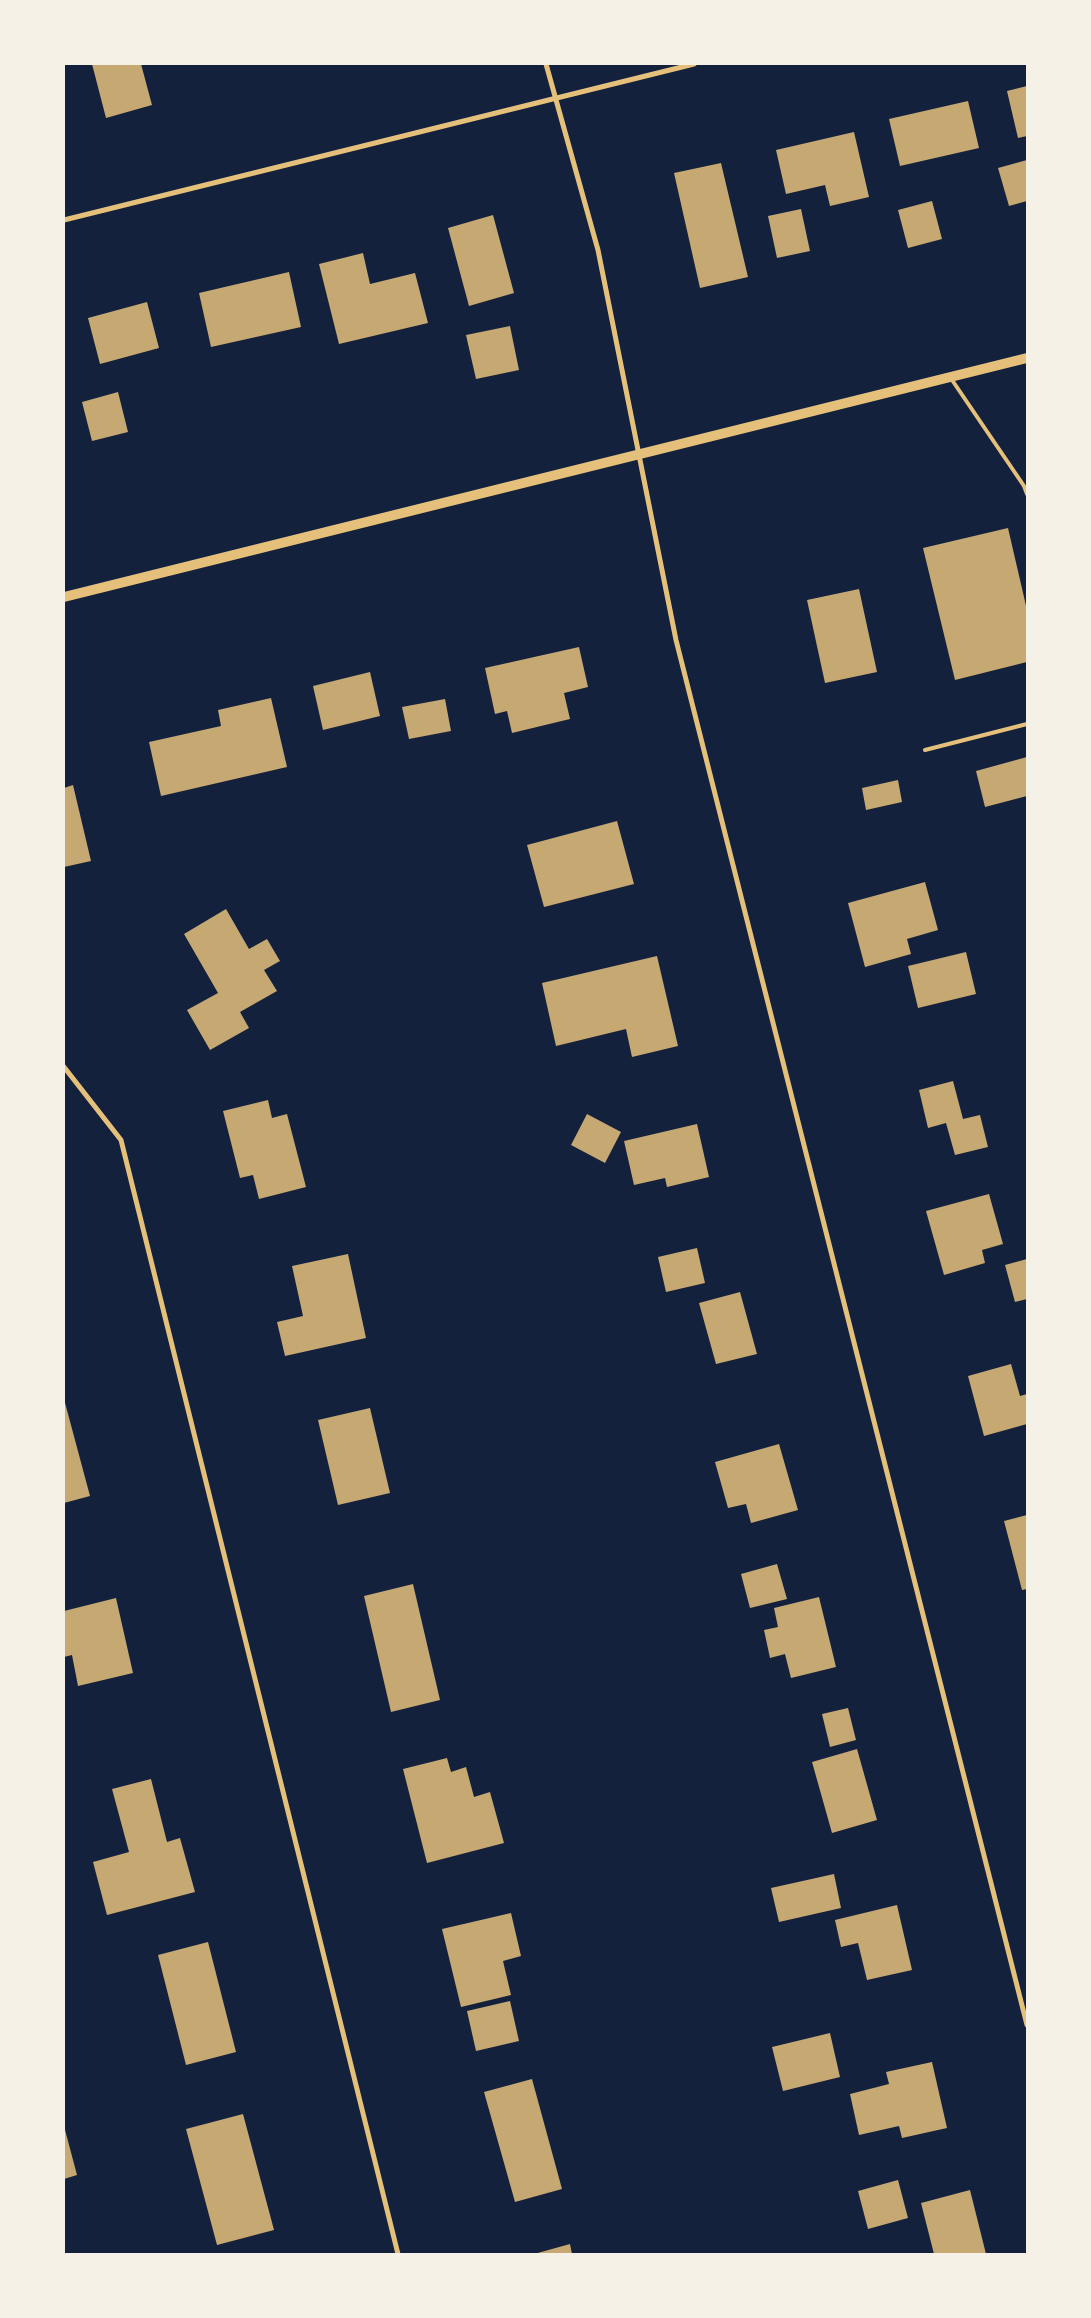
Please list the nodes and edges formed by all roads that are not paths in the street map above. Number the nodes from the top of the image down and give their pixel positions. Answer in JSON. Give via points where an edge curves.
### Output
{"nodes":[{"id":1,"x":546,"y":64,"type":"edge"},
{"id":2,"x":694,"y":64,"type":"edge"},
{"id":3,"x":554,"y":98,"type":"junction"},
{"id":4,"x":64,"y":220,"type":"edge"},
{"id":5,"x":1027,"y":358,"type":"edge"},
{"id":6,"x":950,"y":378,"type":"junction"},
{"id":7,"x":640,"y":454,"type":"junction"},
{"id":8,"x":1027,"y":494,"type":"edge"},
{"id":9,"x":64,"y":597,"type":"edge"},
{"id":10,"x":1027,"y":724,"type":"edge"},
{"id":11,"x":926,"y":750,"type":"dead end"},
{"id":12,"x":64,"y":1067,"type":"edge"},
{"id":13,"x":1027,"y":2024,"type":"edge"},
{"id":14,"x":398,"y":2254,"type":"edge"}],
"edges":[{"from":1,"to":3,"type":"street"},
{"from":2,"to":3,"type":"street"},
{"from":3,"to":4,"type":"street"},
{"from":3,"to":7,"type":"street","via":[[598,250]]},
{"from":5,"to":6,"type":"main road"},
{"from":6,"to":7,"type":"main road"},
{"from":6,"to":8,"type":"lane"},
{"from":7,"to":9,"type":"main road"},
{"from":7,"to":13,"type":"street","via":[[681,659]]},
{"from":10,"to":11,"type":"lane"},
{"from":12,"to":14,"type":"street","via":[[120,1140]]}]}
